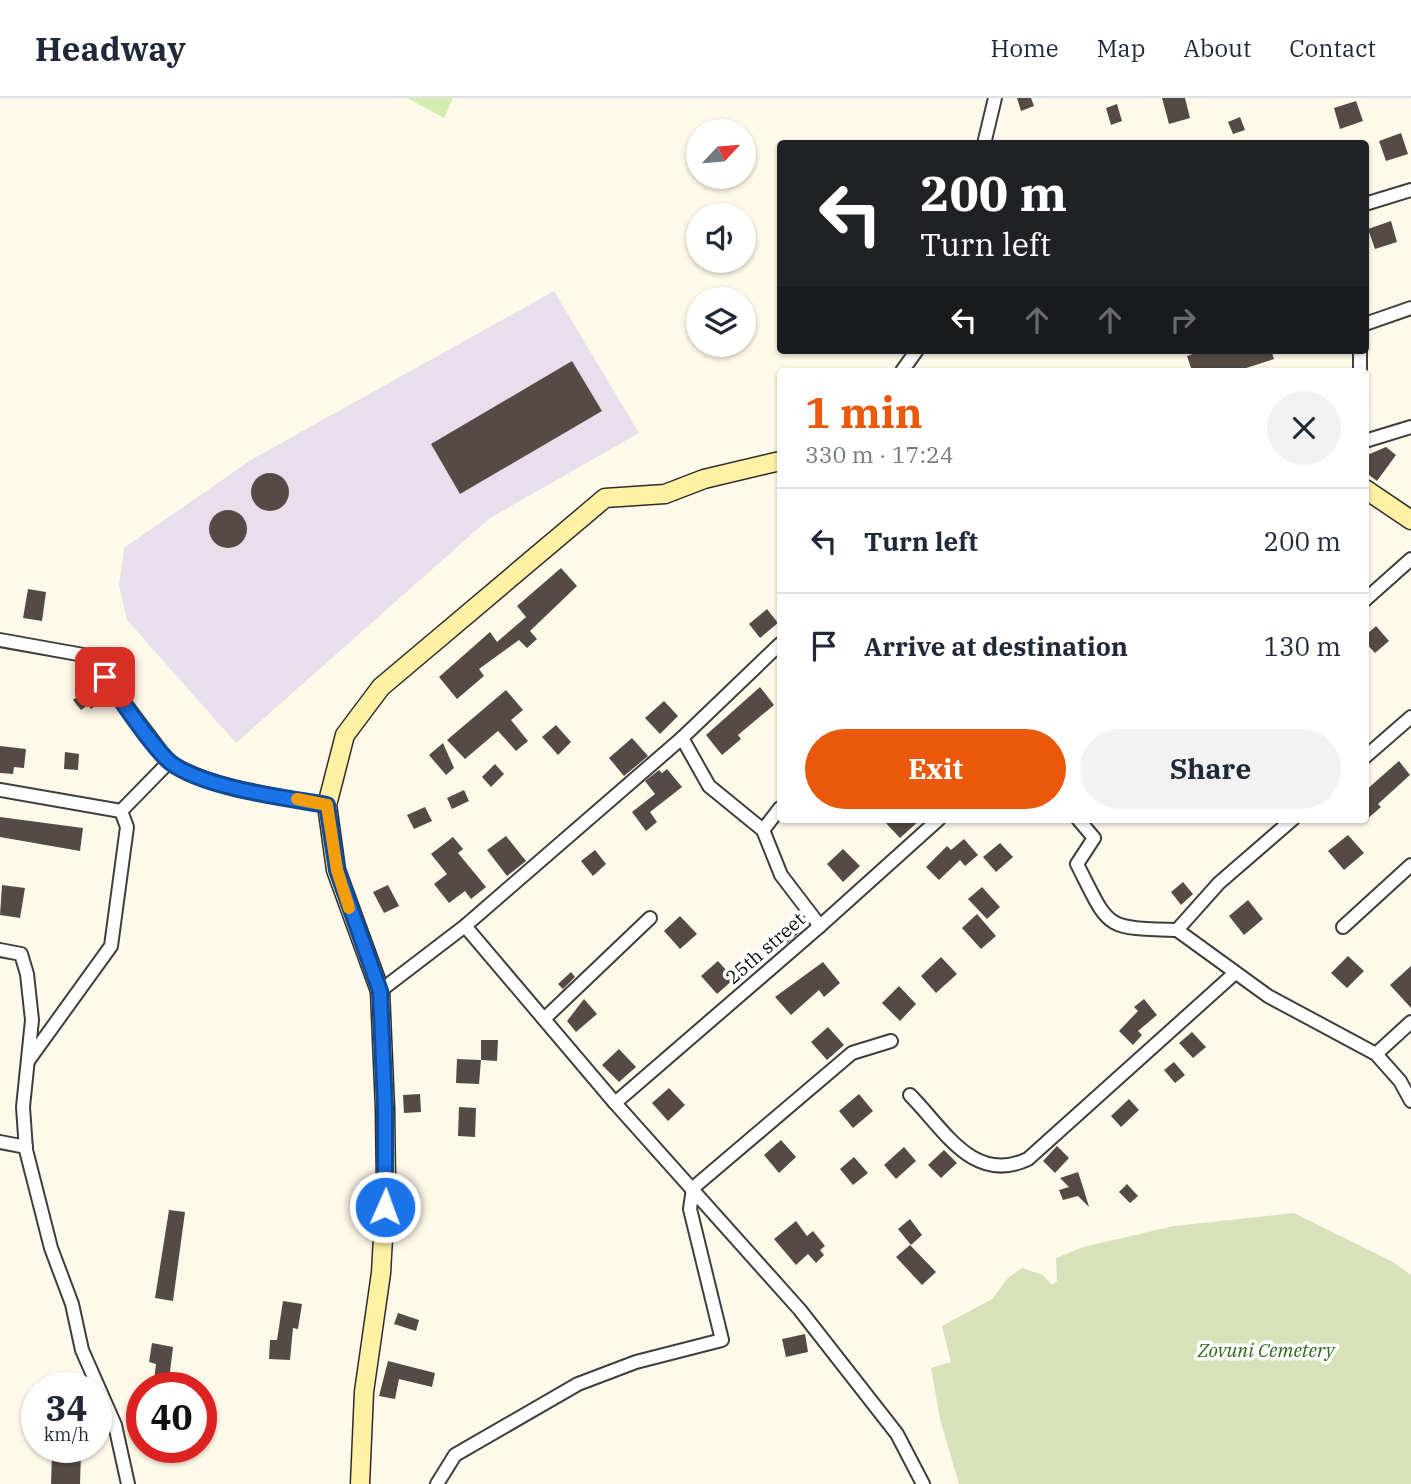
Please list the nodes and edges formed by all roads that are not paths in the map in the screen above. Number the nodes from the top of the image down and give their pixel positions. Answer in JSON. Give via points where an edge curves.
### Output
{"nodes":[{"id":1,"x":995,"y":98,"type":"edge"},
{"id":2,"x":985,"y":140,"type":"edge"},
{"id":3,"x":1411,"y":190,"type":"edge"},
{"id":4,"x":1369,"y":204,"type":"edge"},
{"id":5,"x":1411,"y":309,"type":"edge"},
{"id":6,"x":1369,"y":323,"type":"edge"},
{"id":7,"x":915,"y":354,"type":"edge"},
{"id":8,"x":904,"y":368,"type":"edge"},
{"id":9,"x":1411,"y":427,"type":"edge"},
{"id":10,"x":1369,"y":440,"type":"edge"},
{"id":11,"x":777,"y":467,"type":"edge"},
{"id":12,"x":1369,"y":492,"type":"edge"},
{"id":13,"x":1411,"y":520,"type":"edge"},
{"id":14,"x":1411,"y":559,"type":"edge"},
{"id":15,"x":1369,"y":596,"type":"edge"},
{"id":16,"x":0,"y":640,"type":"edge"},
{"id":17,"x":777,"y":647,"type":"edge"},
{"id":18,"x":1411,"y":718,"type":"edge"},
{"id":19,"x":682,"y":738,"type":"junction"},
{"id":20,"x":1369,"y":754,"type":"edge"},
{"id":21,"x":169,"y":762,"type":"junction"},
{"id":22,"x":0,"y":790,"type":"edge"},
{"id":23,"x":327,"y":805,"type":"junction"},
{"id":24,"x":121,"y":811,"type":"junction"},
{"id":25,"x":777,"y":812,"type":"edge"},
{"id":26,"x":935,"y":823,"type":"edge"},
{"id":27,"x":1081,"y":823,"type":"edge"},
{"id":28,"x":1288,"y":823,"type":"edge"},
{"id":29,"x":763,"y":830,"type":"junction"},
{"id":30,"x":1411,"y":865,"type":"edge"},
{"id":31,"x":650,"y":918,"type":"dead end"},
{"id":32,"x":465,"y":926,"type":"junction"},
{"id":33,"x":820,"y":926,"type":"junction"},
{"id":34,"x":1343,"y":927,"type":"dead end"},
{"id":35,"x":1177,"y":930,"type":"junction"},
{"id":36,"x":0,"y":950,"type":"edge"},
{"id":37,"x":1235,"y":972,"type":"junction"},
{"id":38,"x":380,"y":991,"type":"junction"},
{"id":39,"x":544,"y":1020,"type":"junction"},
{"id":40,"x":1411,"y":1022,"type":"edge"},
{"id":41,"x":891,"y":1041,"type":"dead end"},
{"id":42,"x":1376,"y":1054,"type":"junction"},
{"id":43,"x":28,"y":1061,"type":"junction"},
{"id":44,"x":910,"y":1095,"type":"dead end"},
{"id":45,"x":1411,"y":1101,"type":"edge"},
{"id":46,"x":615,"y":1102,"type":"junction"},
{"id":47,"x":0,"y":1142,"type":"edge"},
{"id":48,"x":26,"y":1147,"type":"junction"},
{"id":49,"x":693,"y":1188,"type":"junction"},
{"id":50,"x":128,"y":1484,"type":"edge"},
{"id":51,"x":360,"y":1484,"type":"edge"},
{"id":52,"x":438,"y":1484,"type":"edge"},
{"id":53,"x":923,"y":1484,"type":"edge"}],
"edges":[{"from":1,"to":2,"type":"street"},
{"from":3,"to":4,"type":"street"},
{"from":5,"to":6,"type":"street"},
{"from":7,"to":8,"type":"street"},
{"from":9,"to":10,"type":"street"},
{"from":11,"to":23,"type":"street","via":[[704,479],[665,494],[605,498],[381,687],[345,735]]},
{"from":12,"to":13,"type":"street"},
{"from":14,"to":15,"type":"street"},
{"from":16,"to":21,"type":"street","via":[[89,656]]},
{"from":17,"to":19,"type":"street"},
{"from":18,"to":20,"type":"street"},
{"from":19,"to":29,"type":"street","via":[[709,786]]},
{"from":19,"to":32,"type":"street"},
{"from":21,"to":23,"type":"street","via":[[218,783]]},
{"from":21,"to":24,"type":"street"},
{"from":22,"to":24,"type":"street"},
{"from":23,"to":38,"type":"street","via":[[337,870]]},
{"from":24,"to":43,"type":"street","via":[[127,827],[111,946]]},
{"from":25,"to":29,"type":"street"},
{"from":26,"to":33,"type":"street","name":"25th street"},
{"from":27,"to":35,"type":"street","via":[[1094,838],[1077,864],[1104,918],[1123,928]]},
{"from":28,"to":35,"type":"street","via":[[1219,883]]},
{"from":29,"to":33,"type":"street","via":[[782,875]]},
{"from":30,"to":34,"type":"street"},
{"from":31,"to":39,"type":"street"},
{"from":32,"to":38,"type":"street"},
{"from":32,"to":39,"type":"street"},
{"from":33,"to":46,"type":"street","name":"25th street"},
{"from":35,"to":37,"type":"street"},
{"from":36,"to":43,"type":"street","via":[[21,954],[27,974],[32,1020]]},
{"from":37,"to":42,"type":"street","via":[[1296,1013]]},
{"from":37,"to":44,"type":"street","via":[[1028,1159],[1012,1166],[989,1166],[962,1151]]},
{"from":38,"to":51,"type":"street","via":[[386,1185],[381,1273],[364,1392]]},
{"from":39,"to":46,"type":"street"},
{"from":40,"to":42,"type":"street"},
{"from":41,"to":49,"type":"street","via":[[852,1053]]},
{"from":42,"to":45,"type":"street"},
{"from":43,"to":48,"type":"street","via":[[23,1107]]},
{"from":46,"to":49,"type":"street"},
{"from":47,"to":48,"type":"street"},
{"from":48,"to":50,"type":"street","via":[[51,1248],[72,1304],[82,1350],[115,1425]]},
{"from":49,"to":52,"type":"street","via":[[690,1209],[722,1340],[636,1362],[578,1384],[455,1455]]},
{"from":49,"to":53,"type":"street","via":[[800,1310],[897,1434]]}]}
